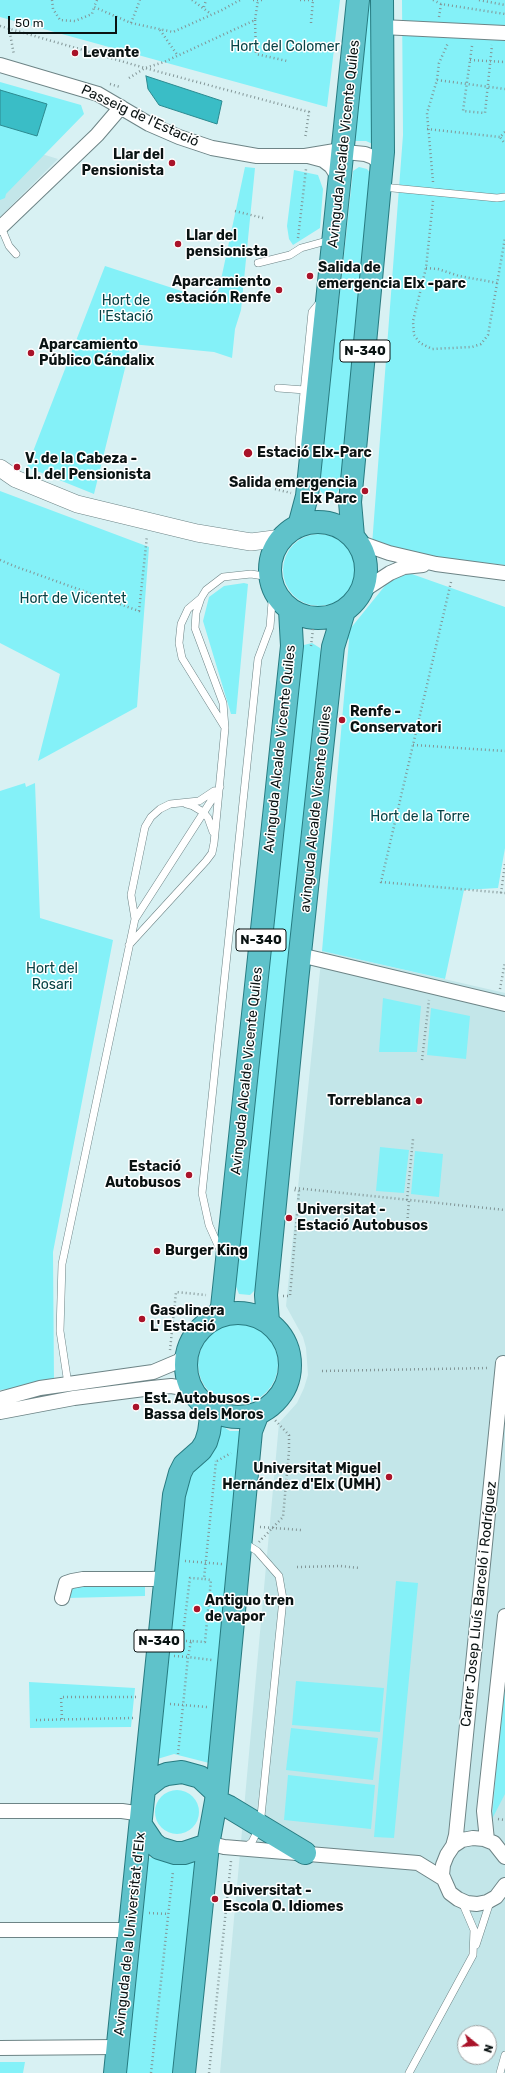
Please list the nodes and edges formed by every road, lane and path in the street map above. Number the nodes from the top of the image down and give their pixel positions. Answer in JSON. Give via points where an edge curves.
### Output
{"nodes":[{"id":1,"x":52,"y":0,"type":"edge"},
{"id":2,"x":96,"y":0,"type":"edge"},
{"id":3,"x":140,"y":0,"type":"edge"},
{"id":4,"x":192,"y":0,"type":"edge"},
{"id":5,"x":206,"y":0,"type":"edge"},
{"id":6,"x":240,"y":0,"type":"edge"},
{"id":7,"x":254,"y":0,"type":"edge"},
{"id":8,"x":258,"y":0,"type":"edge"},
{"id":9,"x":264,"y":0,"type":"edge"},
{"id":10,"x":300,"y":0,"type":"edge"},
{"id":11,"x":313,"y":0,"type":"edge"},
{"id":12,"x":358,"y":0,"type":"edge"},
{"id":13,"x":382,"y":0,"type":"edge"},
{"id":14,"x":433,"y":0,"type":"edge"},
{"id":15,"x":480,"y":0,"type":"edge"},
{"id":16,"x":505,"y":5,"type":"edge"},
{"id":17,"x":94,"y":6,"type":"junction"},
{"id":18,"x":204,"y":7,"type":"junction"},
{"id":19,"x":211,"y":14,"type":"junction"},
{"id":20,"x":505,"y":14,"type":"edge"},
{"id":21,"x":255,"y":20,"type":"junction"},
{"id":22,"x":131,"y":22,"type":"junction"},
{"id":23,"x":311,"y":23,"type":"dead end"},
{"id":24,"x":0,"y":26,"type":"edge"},
{"id":25,"x":382,"y":27,"type":"junction"},
{"id":26,"x":9,"y":28,"type":"junction"},
{"id":27,"x":160,"y":29,"type":"junction"},
{"id":28,"x":458,"y":30,"type":"junction"},
{"id":29,"x":473,"y":31,"type":"junction"},
{"id":30,"x":499,"y":33,"type":"edge"},
{"id":31,"x":14,"y":56,"type":"dead end"},
{"id":32,"x":178,"y":56,"type":"junction"},
{"id":33,"x":470,"y":60,"type":"junction"},
{"id":34,"x":287,"y":61,"type":"dead end"},
{"id":35,"x":491,"y":62,"type":"junction"},
{"id":36,"x":505,"y":62,"type":"edge"},
{"id":37,"x":0,"y":65,"type":"edge"},
{"id":38,"x":145,"y":68,"type":"junction"},
{"id":39,"x":128,"y":78,"type":"dead end"},
{"id":40,"x":437,"y":80,"type":"junction"},
{"id":41,"x":467,"y":84,"type":"junction"},
{"id":42,"x":488,"y":87,"type":"junction"},
{"id":43,"x":505,"y":89,"type":"edge"},
{"id":44,"x":121,"y":107,"type":"junction"},
{"id":45,"x":427,"y":129,"type":"junction"},
{"id":46,"x":505,"y":132,"type":"edge"},
{"id":47,"x":500,"y":137,"type":"junction"},
{"id":48,"x":305,"y":139,"type":"dead end"},
{"id":49,"x":505,"y":144,"type":"edge"},
{"id":50,"x":343,"y":152,"type":"junction"},
{"id":51,"x":306,"y":162,"type":"junction"},
{"id":52,"x":382,"y":165,"type":"junction"},
{"id":53,"x":340,"y":180,"type":"junction"},
{"id":54,"x":380,"y":187,"type":"junction"},
{"id":55,"x":433,"y":192,"type":"junction"},
{"id":56,"x":505,"y":197,"type":"edge"},
{"id":57,"x":235,"y":211,"type":"dead end"},
{"id":58,"x":263,"y":218,"type":"dead end"},
{"id":59,"x":1,"y":228,"type":"edge"},
{"id":60,"x":334,"y":238,"type":"junction"},
{"id":61,"x":505,"y":238,"type":"edge"},
{"id":62,"x":301,"y":248,"type":"junction"},
{"id":63,"x":16,"y":254,"type":"dead end"},
{"id":64,"x":258,"y":263,"type":"dead end"},
{"id":65,"x":426,"y":268,"type":"junction"},
{"id":66,"x":498,"y":283,"type":"junction"},
{"id":67,"x":328,"y":292,"type":"junction"},
{"id":68,"x":278,"y":388,"type":"dead end"},
{"id":69,"x":305,"y":390,"type":"junction"},
{"id":70,"x":310,"y":464,"type":"junction"},
{"id":71,"x":0,"y":468,"type":"edge"},
{"id":72,"x":275,"y":489,"type":"dead end"},
{"id":73,"x":293,"y":494,"type":"dead end"},
{"id":74,"x":149,"y":521,"type":"junction"},
{"id":75,"x":290,"y":532,"type":"junction"},
{"id":76,"x":355,"y":539,"type":"junction"},
{"id":77,"x":0,"y":560,"type":"edge"},
{"id":78,"x":436,"y":564,"type":"junction"},
{"id":79,"x":505,"y":573,"type":"edge"},
{"id":80,"x":451,"y":582,"type":"dead end"},
{"id":81,"x":272,"y":583,"type":"junction"},
{"id":82,"x":361,"y":592,"type":"junction"},
{"id":83,"x":201,"y":598,"type":"junction"},
{"id":84,"x":290,"y":616,"type":"junction"},
{"id":85,"x":335,"y":628,"type":"junction"},
{"id":86,"x":313,"y":629,"type":"junction"},
{"id":87,"x":308,"y":637,"type":"dead end"},
{"id":88,"x":312,"y":637,"type":"junction"},
{"id":89,"x":312,"y":643,"type":"dead end"},
{"id":90,"x":225,"y":728,"type":"junction"},
{"id":91,"x":413,"y":745,"type":"junction"},
{"id":92,"x":505,"y":751,"type":"edge"},
{"id":93,"x":220,"y":787,"type":"junction"},
{"id":94,"x":182,"y":803,"type":"junction"},
{"id":95,"x":203,"y":812,"type":"junction"},
{"id":96,"x":214,"y":833,"type":"junction"},
{"id":97,"x":505,"y":864,"type":"edge"},
{"id":98,"x":501,"y":893,"type":"junction"},
{"id":99,"x":505,"y":893,"type":"edge"},
{"id":100,"x":135,"y":919,"type":"junction"},
{"id":101,"x":128,"y":946,"type":"junction"},
{"id":102,"x":300,"y":955,"type":"junction"},
{"id":103,"x":505,"y":962,"type":"edge"},
{"id":104,"x":502,"y":998,"type":"edge"},
{"id":105,"x":429,"y":1000,"type":"dead end"},
{"id":106,"x":422,"y":1060,"type":"dead end"},
{"id":107,"x":413,"y":1139,"type":"dead end"},
{"id":108,"x":291,"y":1187,"type":"dead end"},
{"id":109,"x":408,"y":1200,"type":"junction"},
{"id":110,"x":505,"y":1210,"type":"edge"},
{"id":111,"x":407,"y":1226,"type":"dead end"},
{"id":112,"x":225,"y":1270,"type":"junction"},
{"id":113,"x":217,"y":1306,"type":"junction"},
{"id":114,"x":267,"y":1317,"type":"junction"},
{"id":115,"x":179,"y":1355,"type":"junction"},
{"id":116,"x":499,"y":1366,"type":"joint"},
{"id":117,"x":322,"y":1370,"type":"dead end"},
{"id":118,"x":68,"y":1384,"type":"junction"},
{"id":119,"x":503,"y":1388,"type":"edge"},
{"id":120,"x":0,"y":1399,"type":"edge"},
{"id":121,"x":199,"y":1401,"type":"junction"},
{"id":122,"x":0,"y":1412,"type":"edge"},
{"id":123,"x":256,"y":1417,"type":"junction"},
{"id":124,"x":279,"y":1423,"type":"dead end"},
{"id":125,"x":233,"y":1452,"type":"dead end"},
{"id":126,"x":217,"y":1461,"type":"junction"},
{"id":127,"x":211,"y":1462,"type":"dead end"},
{"id":128,"x":260,"y":1526,"type":"dead end"},
{"id":129,"x":274,"y":1528,"type":"junction"},
{"id":130,"x":301,"y":1530,"type":"dead end"},
{"id":131,"x":249,"y":1540,"type":"junction"},
{"id":132,"x":184,"y":1561,"type":"dead end"},
{"id":133,"x":205,"y":1563,"type":"junction"},
{"id":134,"x":226,"y":1565,"type":"dead end"},
{"id":135,"x":297,"y":1567,"type":"dead end"},
{"id":136,"x":360,"y":1568,"type":"dead end"},
{"id":137,"x":165,"y":1578,"type":"junction"},
{"id":138,"x":204,"y":1579,"type":"junction"},
{"id":139,"x":62,"y":1598,"type":"dead end"},
{"id":140,"x":505,"y":1616,"type":"edge"},
{"id":141,"x":191,"y":1641,"type":"junction"},
{"id":142,"x":188,"y":1657,"type":"junction"},
{"id":143,"x":215,"y":1661,"type":"dead end"},
{"id":144,"x":141,"y":1697,"type":"dead end"},
{"id":145,"x":168,"y":1704,"type":"dead end"},
{"id":146,"x":183,"y":1705,"type":"junction"},
{"id":147,"x":211,"y":1707,"type":"dead end"},
{"id":148,"x":139,"y":1718,"type":"dead end"},
{"id":149,"x":62,"y":1719,"type":"junction"},
{"id":150,"x":36,"y":1720,"type":"dead end"},
{"id":151,"x":178,"y":1754,"type":"dead end"},
{"id":152,"x":145,"y":1788,"type":"junction"},
{"id":153,"x":216,"y":1796,"type":"junction"},
{"id":154,"x":0,"y":1811,"type":"edge"},
{"id":155,"x":141,"y":1820,"type":"junction"},
{"id":156,"x":260,"y":1826,"type":"junction"},
{"id":157,"x":487,"y":1840,"type":"junction"},
{"id":158,"x":208,"y":1844,"type":"junction"},
{"id":159,"x":244,"y":1848,"type":"junction"},
{"id":160,"x":450,"y":1850,"type":"junction"},
{"id":161,"x":305,"y":1853,"type":"junction"},
{"id":162,"x":505,"y":1857,"type":"edge"},
{"id":163,"x":418,"y":1863,"type":"junction"},
{"id":164,"x":174,"y":1867,"type":"dead end"},
{"id":165,"x":229,"y":1868,"type":"dead end"},
{"id":166,"x":444,"y":1879,"type":"junction"},
{"id":167,"x":505,"y":1885,"type":"edge"},
{"id":168,"x":491,"y":1900,"type":"junction"},
{"id":169,"x":462,"y":1901,"type":"junction"},
{"id":170,"x":148,"y":1913,"type":"dead end"},
{"id":171,"x":169,"y":1914,"type":"junction"},
{"id":172,"x":0,"y":1930,"type":"edge"},
{"id":173,"x":130,"y":1930,"type":"junction"},
{"id":174,"x":472,"y":1958,"type":"junction"},
{"id":175,"x":118,"y":2047,"type":"junction"},
{"id":176,"x":0,"y":2048,"type":"edge"},
{"id":177,"x":505,"y":2055,"type":"edge"},
{"id":178,"x":115,"y":2073,"type":"edge"},
{"id":179,"x":151,"y":2073,"type":"edge"},
{"id":180,"x":184,"y":2073,"type":"edge"},
{"id":181,"x":210,"y":2073,"type":"edge"},
{"id":182,"x":409,"y":2073,"type":"edge"},
{"id":183,"x":500,"y":2073,"type":"edge"}],
"edges":[{"from":1,"to":17,"type":"path","via":[[53,9],[60,20],[75,21],[92,14]]},
{"from":2,"to":17,"type":"path"},
{"from":3,"to":22,"type":"path"},
{"from":4,"to":18,"type":"path"},
{"from":5,"to":18,"type":"path"},
{"from":6,"to":19,"type":"path"},
{"from":7,"to":8,"type":"path"},
{"from":8,"to":9,"type":"path"},
{"from":8,"to":21,"type":"path"},
{"from":10,"to":11,"type":"path"},
{"from":11,"to":23,"type":"path"},
{"from":12,"to":50,"type":"highway","name":"Avinguda Alcalde Vicente Quiles","number":"N-340"},
{"from":13,"to":25,"type":"highway","name":"Avinguda Alcalde Vicente Quiles","number":"N-340"},
{"from":14,"to":20,"type":"path","via":[[440,4]]},
{"from":15,"to":16,"type":"path"},
{"from":17,"to":22,"type":"path"},
{"from":18,"to":19,"type":"path"},
{"from":19,"to":27,"type":"path","via":[[174,32]]},
{"from":21,"to":32,"type":"path"},
{"from":21,"to":34,"type":"path","via":[[256,54]]},
{"from":22,"to":27,"type":"path"},
{"from":24,"to":26,"type":"path"},
{"from":25,"to":28,"type":"street"},
{"from":25,"to":52,"type":"highway","name":"Avinguda Alcalde Vicente Quiles","number":"N-340"},
{"from":26,"to":31,"type":"path"},
{"from":26,"to":38,"type":"path"},
{"from":27,"to":32,"type":"path"},
{"from":28,"to":29,"type":"street"},
{"from":28,"to":40,"type":"path","via":[[447,44]]},
{"from":29,"to":30,"type":"street"},
{"from":29,"to":33,"type":"path"},
{"from":30,"to":35,"type":"path"},
{"from":32,"to":38,"type":"path"},
{"from":33,"to":35,"type":"path"},
{"from":33,"to":41,"type":"path"},
{"from":35,"to":36,"type":"path"},
{"from":35,"to":42,"type":"path"},
{"from":37,"to":44,"type":"street","name":"Passeig de l'Estació","via":[[84,89]]},
{"from":38,"to":39,"type":"path"},
{"from":38,"to":48,"type":"path","via":[[309,112]]},
{"from":40,"to":41,"type":"path"},
{"from":40,"to":45,"type":"path","via":[[427,113]]},
{"from":41,"to":42,"type":"path"},
{"from":41,"to":42,"type":"path","via":[[463,111],[485,113]]},
{"from":42,"to":43,"type":"path"},
{"from":44,"to":51,"type":"street","name":"Passeig de l'Estació","via":[[149,124],[212,148]]},
{"from":44,"to":59,"type":"street"},
{"from":45,"to":47,"type":"path"},
{"from":45,"to":55,"type":"path"},
{"from":46,"to":47,"type":"path"},
{"from":47,"to":49,"type":"path"},
{"from":50,"to":51,"type":"street","name":"Passeig de l'Estació"},
{"from":50,"to":52,"type":"street","name":"avinguda Alcalde Vicente Quiles","via":[[373,157]]},
{"from":50,"to":53,"type":"highway","name":"Avinguda Alcalde Vicente Quiles","number":"N-340"},
{"from":51,"to":53,"type":"street","name":"Passeig de l'Estació","via":[[323,160],[331,166]]},
{"from":51,"to":62,"type":"path","via":[[298,241]]},
{"from":52,"to":54,"type":"highway","name":"Avinguda Alcalde Vicente Quiles","number":"N-340"},
{"from":53,"to":60,"type":"highway","name":"Avinguda Alcalde Vicente Quiles","number":"N-340"},
{"from":54,"to":55,"type":"lane"},
{"from":54,"to":76,"type":"highway","name":"Avinguda Alcalde Vicente Quiles","number":"N-340","via":[[350,502]]},
{"from":55,"to":56,"type":"lane"},
{"from":55,"to":65,"type":"path"},
{"from":57,"to":58,"type":"path"},
{"from":59,"to":63,"type":"lane","via":[[9,246]]},
{"from":60,"to":62,"type":"lane"},
{"from":60,"to":67,"type":"highway","name":"Avinguda Alcalde Vicente Quiles","number":"N-340"},
{"from":61,"to":66,"type":"path"},
{"from":62,"to":64,"type":"lane","via":[[290,255]]},
{"from":65,"to":66,"type":"path"},
{"from":65,"to":66,"type":"path","via":[[413,321],[414,335],[420,343],[432,349],[472,347],[481,344],[488,335]]},
{"from":67,"to":69,"type":"lane","via":[[312,312]]},
{"from":67,"to":70,"type":"highway","name":"Avinguda Alcalde Vicente Quiles","number":"N-340"},
{"from":68,"to":69,"type":"lane"},
{"from":69,"to":70,"type":"lane","via":[[299,453]]},
{"from":70,"to":75,"type":"highway","name":"Avinguda Alcalde Vicente Quiles","number":"N-340","via":[[307,496]]},
{"from":71,"to":74,"type":"street","via":[[16,480],[77,504]]},
{"from":72,"to":73,"type":"path"},
{"from":74,"to":75,"type":"street","via":[[197,533],[251,542]]},
{"from":74,"to":77,"type":"path","via":[[139,611]]},
{"from":75,"to":76,"type":"highway","via":[[315,522],[343,529]]},
{"from":75,"to":81,"type":"highway","number":"N-340","via":[[272,556]]},
{"from":76,"to":78,"type":"street","via":[[389,553]]},
{"from":76,"to":82,"type":"highway","number":"N-340","via":[[366,562],[365,582]]},
{"from":78,"to":79,"type":"street"},
{"from":78,"to":82,"type":"street","via":[[404,567]]},
{"from":80,"to":91,"type":"path"},
{"from":81,"to":83,"type":"lane","via":[[251,574],[223,577],[206,590]]},
{"from":81,"to":84,"type":"highway","number":"N-340"},
{"from":81,"to":112,"type":"lane","name":"Avinguda Alcalde Vicente Quiles","via":[[270,627],[258,659],[202,1193],[209,1225],[218,1244]]},
{"from":82,"to":85,"type":"highway","number":"N-340"},
{"from":83,"to":90,"type":"lane","via":[[196,613],[196,628],[223,703]]},
{"from":83,"to":90,"type":"lane","via":[[188,609],[179,642],[182,658]]},
{"from":84,"to":85,"type":"highway","number":"N-340","via":[[334,616]]},
{"from":84,"to":86,"type":"path"},
{"from":84,"to":112,"type":"highway","name":"Avinguda Alcalde Vicente Quiles","number":"N-340","via":[[292,646]]},
{"from":85,"to":86,"type":"path"},
{"from":85,"to":88,"type":"path"},
{"from":85,"to":102,"type":"highway","name":"avinguda Alcalde Vicente Quiles","number":"N-340"},
{"from":86,"to":88,"type":"path"},
{"from":87,"to":88,"type":"path"},
{"from":88,"to":89,"type":"path"},
{"from":90,"to":93,"type":"lane"},
{"from":91,"to":92,"type":"path"},
{"from":91,"to":98,"type":"path","via":[[381,882]]},
{"from":93,"to":94,"type":"lane","via":[[199,801]]},
{"from":93,"to":95,"type":"lane"},
{"from":93,"to":96,"type":"lane"},
{"from":94,"to":95,"type":"lane"},
{"from":94,"to":100,"type":"lane","via":[[170,804],[160,809],[145,827],[131,895]]},
{"from":95,"to":96,"type":"lane"},
{"from":95,"to":100,"type":"lane"},
{"from":96,"to":101,"type":"lane","via":[[212,853],[206,861]]},
{"from":97,"to":98,"type":"path"},
{"from":98,"to":99,"type":"path"},
{"from":100,"to":101,"type":"lane"},
{"from":101,"to":118,"type":"lane","via":[[62,1264],[60,1331]]},
{"from":102,"to":104,"type":"street"},
{"from":102,"to":114,"type":"highway","name":"avinguda Alcalde Vicente Quiles","number":"N-340","via":[[267,1288]]},
{"from":103,"to":104,"type":"path"},
{"from":105,"to":106,"type":"path"},
{"from":107,"to":109,"type":"path"},
{"from":108,"to":109,"type":"path"},
{"from":109,"to":110,"type":"path"},
{"from":109,"to":111,"type":"path"},
{"from":112,"to":113,"type":"highway","number":"N-340"},
{"from":113,"to":114,"type":"highway","via":[[230,1313]]},
{"from":113,"to":114,"type":"path","via":[[240,1304]]},
{"from":113,"to":115,"type":"highway"},
{"from":113,"to":115,"type":"path","via":[[191,1328]]},
{"from":113,"to":115,"type":"path","via":[[176,1292]]},
{"from":114,"to":123,"type":"highway","via":[[285,1343],[289,1356],[289,1370],[279,1396]]},
{"from":114,"to":123,"type":"path","via":[[283,1324],[291,1336],[297,1350],[298,1371],[292,1390],[281,1406],[265,1418]]},
{"from":115,"to":118,"type":"street","via":[[153,1372]]},
{"from":115,"to":121,"type":"path"},
{"from":115,"to":121,"type":"highway"},
{"from":116,"to":117,"type":"path"},
{"from":116,"to":119,"type":"street","name":"Carrer Josep Lluís Barceló i Rodríguez"},
{"from":118,"to":120,"type":"street","via":[[40,1388]]},
{"from":119,"to":160,"type":"street","name":"Carrer Josep Lluís Barceló i Rodríguez","via":[[456,1835]]},
{"from":121,"to":121,"type":"path","via":[[194,1405]]},
{"from":121,"to":122,"type":"street","via":[[171,1386],[74,1398]]},
{"from":121,"to":123,"type":"highway","via":[[219,1413]]},
{"from":121,"to":123,"type":"path","via":[[236,1424]]},
{"from":121,"to":137,"type":"highway","number":"N-340","via":[[209,1432],[202,1450],[184,1466],[177,1479]]},
{"from":123,"to":131,"type":"highway","via":[[251,1431]]},
{"from":124,"to":129,"type":"path","via":[[289,1435],[290,1451],[283,1517]]},
{"from":125,"to":126,"type":"path"},
{"from":126,"to":127,"type":"path"},
{"from":126,"to":133,"type":"path"},
{"from":128,"to":129,"type":"path"},
{"from":129,"to":130,"type":"path"},
{"from":129,"to":131,"type":"path"},
{"from":131,"to":153,"type":"highway"},
{"from":131,"to":156,"type":"lane","via":[[279,1576],[283,1599]]},
{"from":132,"to":133,"type":"path"},
{"from":133,"to":134,"type":"path"},
{"from":133,"to":138,"type":"path"},
{"from":135,"to":136,"type":"path"},
{"from":137,"to":139,"type":"street","via":[[72,1581],[66,1583]]},
{"from":137,"to":152,"type":"highway","number":"N-340"},
{"from":138,"to":141,"type":"path","via":[[211,1580],[205,1642]]},
{"from":138,"to":141,"type":"path","via":[[190,1578],[182,1640]]},
{"from":140,"to":157,"type":"street","name":"Carrer Josep Lluís Barceló i Rodríguez","via":[[484,1811]]},
{"from":141,"to":142,"type":"path"},
{"from":142,"to":143,"type":"path"},
{"from":142,"to":146,"type":"path"},
{"from":144,"to":149,"type":"path","via":[[61,1697]]},
{"from":145,"to":146,"type":"path"},
{"from":146,"to":147,"type":"path"},
{"from":146,"to":151,"type":"path"},
{"from":148,"to":149,"type":"path"},
{"from":149,"to":150,"type":"path"},
{"from":152,"to":153,"type":"highway","via":[[159,1777],[182,1772],[200,1777]]},
{"from":152,"to":155,"type":"highway","number":"N-340"},
{"from":153,"to":156,"type":"highway"},
{"from":153,"to":158,"type":"highway"},
{"from":154,"to":155,"type":"street","via":[[122,1811]]},
{"from":155,"to":158,"type":"highway","name":"Avinguda de la Universitat d'Elx","via":[[153,1843],[160,1848],[184,1853]]},
{"from":155,"to":173,"type":"highway","name":"Avinguda de la Universitat d'Elx","number":"N-340"},
{"from":156,"to":159,"type":"lane","via":[[252,1842]]},
{"from":156,"to":161,"type":"highway"},
{"from":157,"to":160,"type":"street","via":[[462,1840]]},
{"from":157,"to":162,"type":"street","via":[[498,1847]]},
{"from":158,"to":159,"type":"street"},
{"from":158,"to":180,"type":"highway"},
{"from":159,"to":161,"type":"street"},
{"from":160,"to":163,"type":"street"},
{"from":160,"to":166,"type":"street","name":"Carrer Josep Lluís Barceló i Rodríguez","via":[[443,1865]]},
{"from":161,"to":163,"type":"street"},
{"from":163,"to":166,"type":"street"},
{"from":164,"to":171,"type":"path"},
{"from":165,"to":181,"type":"path"},
{"from":166,"to":169,"type":"street","via":[[450,1893]]},
{"from":167,"to":168,"type":"street"},
{"from":168,"to":169,"type":"street","via":[[477,1904]]},
{"from":168,"to":174,"type":"lane"},
{"from":169,"to":174,"type":"lane","via":[[474,1930]]},
{"from":170,"to":171,"type":"path"},
{"from":171,"to":179,"type":"path"},
{"from":172,"to":173,"type":"street"},
{"from":173,"to":175,"type":"highway","name":"Avinguda de la Universitat d'Elx","number":"N-340"},
{"from":174,"to":182,"type":"lane"},
{"from":175,"to":176,"type":"street"},
{"from":175,"to":178,"type":"highway","name":"Avinguda de la Universitat d'Elx","number":"N-340"},
{"from":177,"to":183,"type":"lane"}]}
